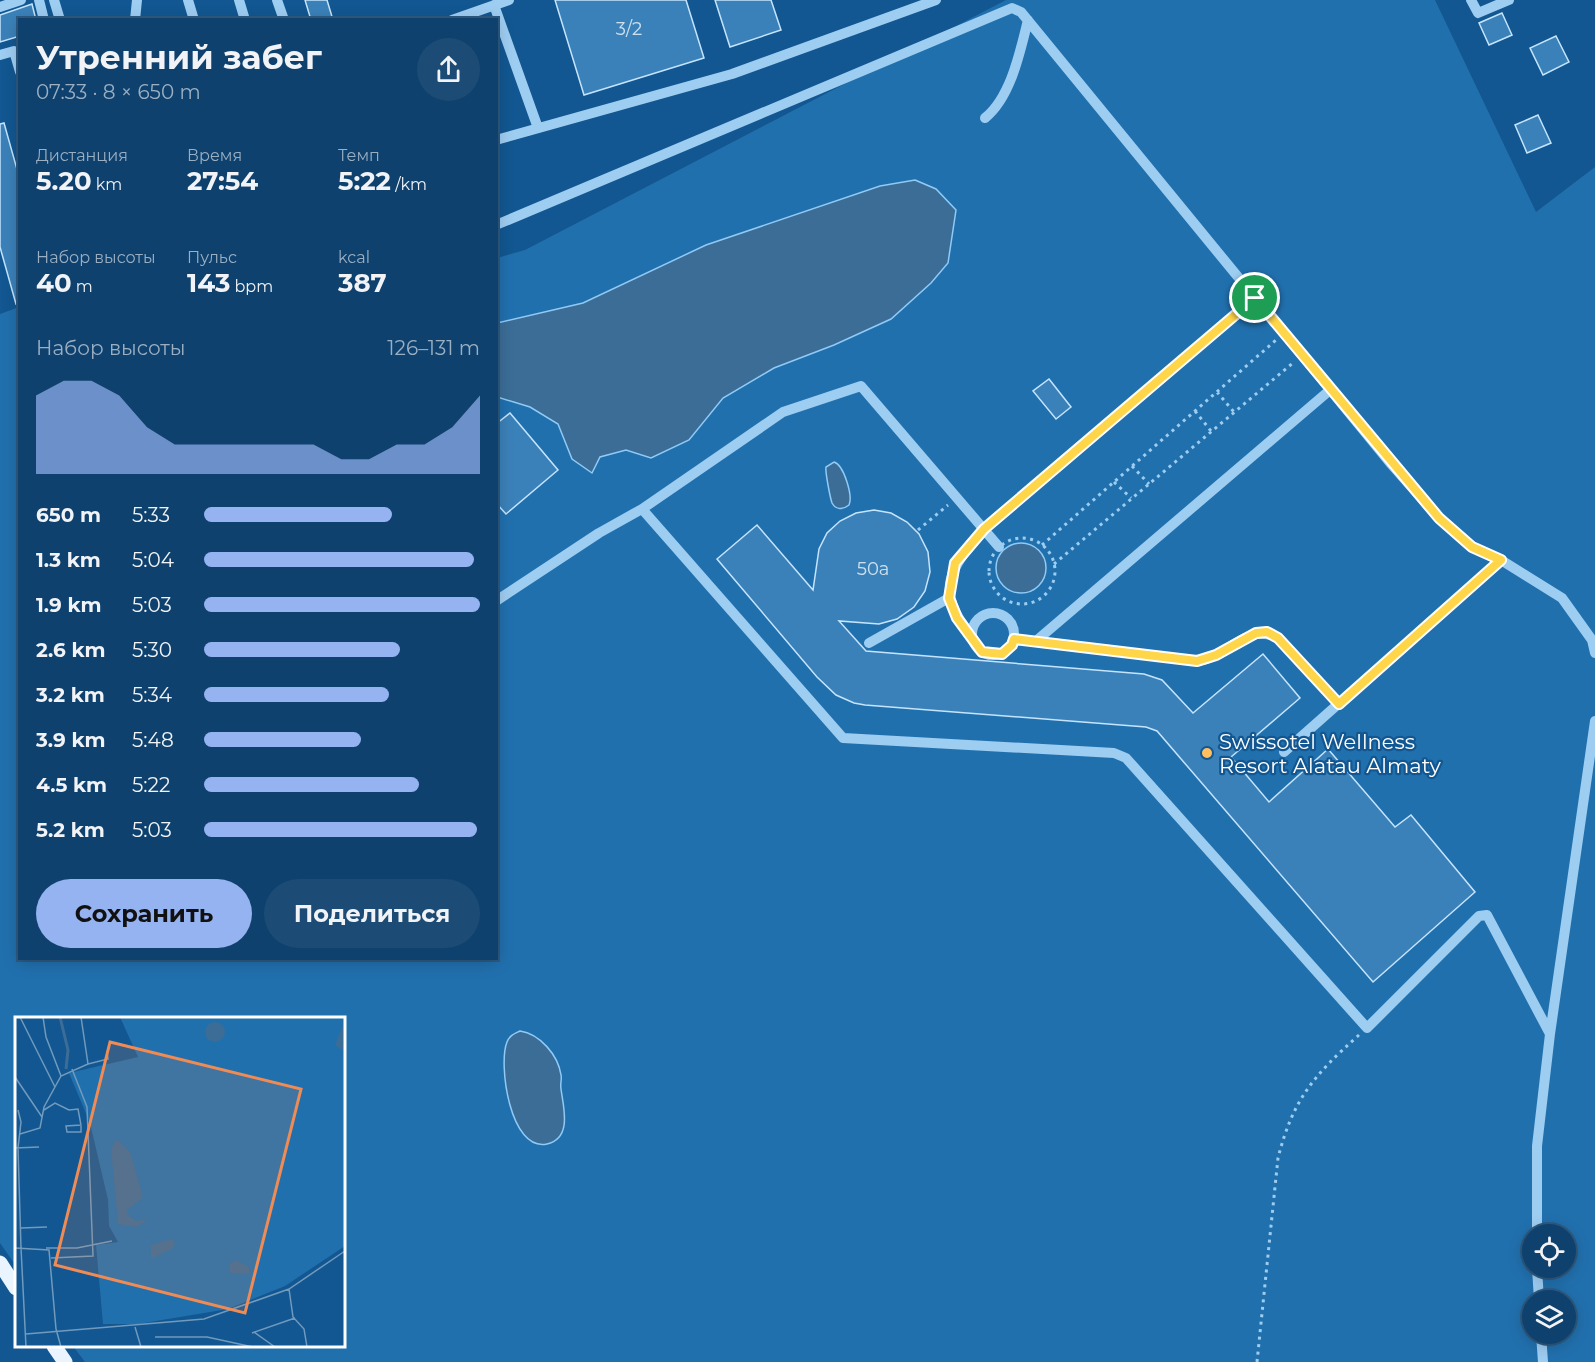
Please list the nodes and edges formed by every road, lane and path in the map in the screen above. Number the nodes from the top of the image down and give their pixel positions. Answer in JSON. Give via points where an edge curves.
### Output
{"nodes":[{"id":1,"x":21,"y":0,"type":"edge"},
{"id":2,"x":39,"y":0,"type":"edge"},
{"id":3,"x":54,"y":0,"type":"edge"},
{"id":4,"x":137,"y":0,"type":"edge"},
{"id":5,"x":188,"y":0,"type":"edge"},
{"id":6,"x":239,"y":0,"type":"edge"},
{"id":7,"x":277,"y":0,"type":"edge"},
{"id":8,"x":509,"y":0,"type":"edge"},
{"id":9,"x":936,"y":0,"type":"edge"},
{"id":10,"x":1472,"y":0,"type":"edge"},
{"id":11,"x":1509,"y":0,"type":"edge"},
{"id":12,"x":494,"y":5,"type":"junction"},
{"id":13,"x":0,"y":7,"type":"edge"},
{"id":14,"x":44,"y":18,"type":"edge"},
{"id":15,"x":59,"y":18,"type":"edge"},
{"id":16,"x":135,"y":18,"type":"edge"},
{"id":17,"x":193,"y":18,"type":"edge"},
{"id":18,"x":244,"y":18,"type":"edge"},
{"id":19,"x":283,"y":18,"type":"edge"},
{"id":20,"x":458,"y":18,"type":"edge"},
{"id":21,"x":1028,"y":20,"type":"junction"},
{"id":22,"x":17,"y":49,"type":"edge"},
{"id":23,"x":0,"y":55,"type":"edge"},
{"id":24,"x":985,"y":118,"type":"dead end"},
{"id":25,"x":538,"y":128,"type":"junction"},
{"id":26,"x":498,"y":139,"type":"edge"},
{"id":27,"x":498,"y":224,"type":"edge"},
{"id":28,"x":1255,"y":298,"type":"junction"},
{"id":29,"x":1284,"y":333,"type":"junction"},
{"id":30,"x":1302,"y":355,"type":"junction"},
{"id":31,"x":1330,"y":390,"type":"junction"},
{"id":32,"x":1217,"y":392,"type":"junction"},
{"id":33,"x":1195,"y":411,"type":"junction"},
{"id":34,"x":1234,"y":412,"type":"junction"},
{"id":35,"x":1211,"y":431,"type":"junction"},
{"id":36,"x":1132,"y":466,"type":"junction"},
{"id":37,"x":1114,"y":482,"type":"junction"},
{"id":38,"x":1149,"y":484,"type":"junction"},
{"id":39,"x":956,"y":498,"type":"junction"},
{"id":40,"x":1131,"y":498,"type":"junction"},
{"id":41,"x":642,"y":509,"type":"junction"},
{"id":42,"x":984,"y":529,"type":"junction"},
{"id":43,"x":918,"y":530,"type":"dead end"},
{"id":44,"x":1042,"y":545,"type":"junction"},
{"id":45,"x":999,"y":547,"type":"junction"},
{"id":46,"x":1501,"y":560,"type":"junction"},
{"id":47,"x":1054,"y":564,"type":"junction"},
{"id":48,"x":949,"y":598,"type":"junction"},
{"id":49,"x":498,"y":600,"type":"edge"},
{"id":50,"x":972,"y":636,"type":"junction"},
{"id":51,"x":1014,"y":639,"type":"junction"},
{"id":52,"x":1036,"y":642,"type":"junction"},
{"id":53,"x":869,"y":643,"type":"dead end"},
{"id":54,"x":1595,"y":653,"type":"edge"},
{"id":55,"x":1339,"y":704,"type":"junction"},
{"id":56,"x":1595,"y":721,"type":"edge"},
{"id":57,"x":1284,"y":752,"type":"dead end"},
{"id":58,"x":1367,"y":1028,"type":"junction"},
{"id":59,"x":1550,"y":1034,"type":"junction"},
{"id":60,"x":1537,"y":1224,"type":"edge"},
{"id":61,"x":0,"y":1263,"type":"edge"},
{"id":62,"x":15,"y":1286,"type":"edge"},
{"id":63,"x":1542,"y":1344,"type":"edge"},
{"id":64,"x":55,"y":1347,"type":"edge"},
{"id":65,"x":65,"y":1362,"type":"edge"},
{"id":66,"x":1257,"y":1362,"type":"edge"},
{"id":67,"x":1543,"y":1362,"type":"edge"}],
"edges":[{"from":1,"to":13,"type":"street"},
{"from":2,"to":14,"type":"street"},
{"from":3,"to":15,"type":"street"},
{"from":4,"to":16,"type":"street"},
{"from":5,"to":17,"type":"street"},
{"from":6,"to":18,"type":"street"},
{"from":7,"to":19,"type":"street"},
{"from":8,"to":12,"type":"street"},
{"from":9,"to":25,"type":"street","via":[[732,74]]},
{"from":10,"to":11,"type":"street","via":[[1478,13]]},
{"from":12,"to":20,"type":"street"},
{"from":12,"to":25,"type":"street"},
{"from":21,"to":24,"type":"street","via":[[1005,90],[996,110]]},
{"from":21,"to":27,"type":"street","via":[[1012,8]]},
{"from":21,"to":28,"type":"street"},
{"from":22,"to":23,"type":"street"},
{"from":25,"to":26,"type":"street"},
{"from":28,"to":29,"type":"street"},
{"from":28,"to":42,"type":"street"},
{"from":29,"to":30,"type":"street"},
{"from":29,"to":32,"type":"path"},
{"from":30,"to":31,"type":"street"},
{"from":30,"to":34,"type":"path"},
{"from":31,"to":46,"type":"street","via":[[1439,518],[1472,547]]},
{"from":31,"to":52,"type":"street"},
{"from":32,"to":33,"type":"path"},
{"from":32,"to":34,"type":"path"},
{"from":33,"to":35,"type":"path"},
{"from":33,"to":36,"type":"path"},
{"from":34,"to":35,"type":"path"},
{"from":35,"to":38,"type":"path"},
{"from":36,"to":37,"type":"path"},
{"from":36,"to":38,"type":"path"},
{"from":37,"to":40,"type":"path"},
{"from":37,"to":44,"type":"path"},
{"from":38,"to":40,"type":"path"},
{"from":39,"to":41,"type":"street","via":[[861,386],[783,412]]},
{"from":39,"to":42,"type":"street"},
{"from":39,"to":43,"type":"path"},
{"from":40,"to":47,"type":"path"},
{"from":41,"to":49,"type":"street"},
{"from":41,"to":58,"type":"street","via":[[843,738],[1114,753],[1126,758]]},
{"from":42,"to":45,"type":"street"},
{"from":42,"to":48,"type":"street","via":[[955,563]]},
{"from":44,"to":45,"type":"path","via":[[1018,538]]},
{"from":44,"to":47,"type":"path"},
{"from":45,"to":47,"type":"path","via":[[991,558],[989,575],[996,591],[1009,602],[1026,604],[1042,597],[1053,584]]},
{"from":46,"to":54,"type":"street","via":[[1563,598],[1592,640]]},
{"from":46,"to":55,"type":"street"},
{"from":48,"to":50,"type":"street","via":[[957,618]]},
{"from":48,"to":53,"type":"street"},
{"from":50,"to":51,"type":"street","via":[[977,648],[988,655],[1007,650]]},
{"from":50,"to":51,"type":"street","via":[[975,623],[992,612],[1010,620]]},
{"from":51,"to":52,"type":"street"},
{"from":52,"to":55,"type":"street","via":[[1197,661],[1256,633],[1267,632],[1278,638]]},
{"from":55,"to":57,"type":"street"},
{"from":56,"to":59,"type":"street"},
{"from":58,"to":59,"type":"street","via":[[1479,916],[1487,915]]},
{"from":58,"to":66,"type":"path","via":[[1311,1082],[1286,1126],[1278,1158]]},
{"from":59,"to":60,"type":"street","via":[[1537,1146]]},
{"from":61,"to":62,"type":"main road"},
{"from":63,"to":67,"type":"street"},
{"from":64,"to":65,"type":"main road"}]}
